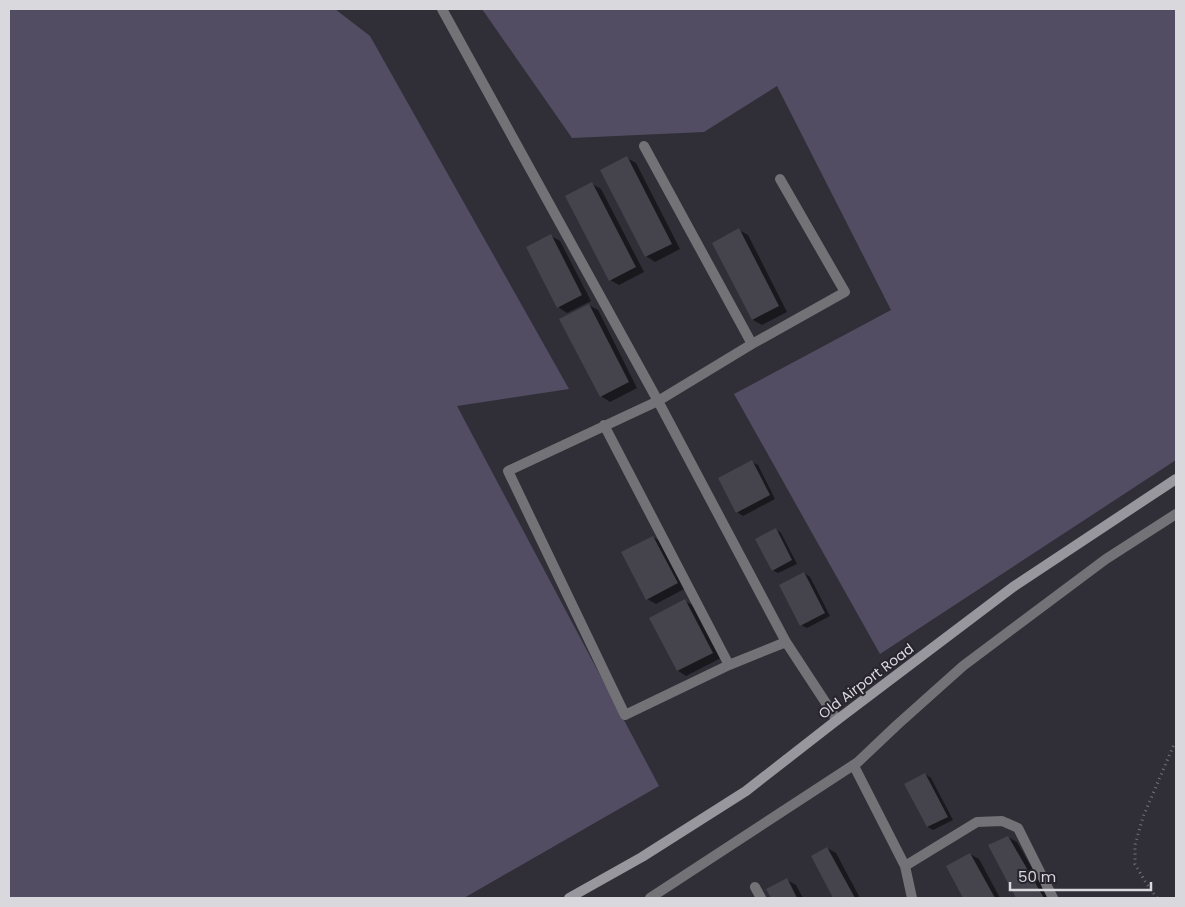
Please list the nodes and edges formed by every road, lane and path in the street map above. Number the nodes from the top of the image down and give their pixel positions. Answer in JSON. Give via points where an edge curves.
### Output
{"nodes":[{"id":1,"x":442,"y":9,"type":"edge"},
{"id":2,"x":644,"y":146,"type":"dead end"},
{"id":3,"x":780,"y":179,"type":"dead end"},
{"id":4,"x":752,"y":344,"type":"junction"},
{"id":5,"x":658,"y":401,"type":"junction"},
{"id":6,"x":604,"y":425,"type":"junction"},
{"id":7,"x":1176,"y":479,"type":"edge"},
{"id":8,"x":1176,"y":514,"type":"edge"},
{"id":9,"x":786,"y":642,"type":"junction"},
{"id":10,"x":729,"y":665,"type":"junction"},
{"id":11,"x":837,"y":720,"type":"junction"},
{"id":12,"x":1175,"y":742,"type":"dead end"},
{"id":13,"x":854,"y":766,"type":"junction"},
{"id":14,"x":905,"y":866,"type":"junction"},
{"id":15,"x":755,"y":887,"type":"dead end"},
{"id":16,"x":569,"y":898,"type":"edge"},
{"id":17,"x":650,"y":898,"type":"edge"},
{"id":18,"x":761,"y":898,"type":"edge"},
{"id":19,"x":912,"y":898,"type":"edge"},
{"id":20,"x":1054,"y":898,"type":"edge"},
{"id":21,"x":1157,"y":898,"type":"edge"}],
"edges":[{"from":1,"to":5,"type":"street"},
{"from":2,"to":4,"type":"street"},
{"from":3,"to":4,"type":"street","via":[[845,292]]},
{"from":4,"to":5,"type":"street"},
{"from":5,"to":6,"type":"street"},
{"from":5,"to":9,"type":"street"},
{"from":6,"to":10,"type":"street"},
{"from":6,"to":10,"type":"street","via":[[508,470],[625,715]]},
{"from":7,"to":11,"type":"main road","name":"Old Airport Road","via":[[1013,588]]},
{"from":8,"to":13,"type":"street","via":[[1106,559],[963,666]]},
{"from":9,"to":10,"type":"street"},
{"from":9,"to":11,"type":"street"},
{"from":11,"to":16,"type":"main road","name":"Old Airport Road","via":[[746,791],[642,857]]},
{"from":12,"to":21,"type":"path","via":[[1143,817],[1135,845],[1135,864]]},
{"from":13,"to":14,"type":"street"},
{"from":13,"to":17,"type":"street"},
{"from":14,"to":19,"type":"street"},
{"from":14,"to":20,"type":"street","via":[[977,822],[1002,820],[1018,828]]},
{"from":15,"to":18,"type":"street"}]}
